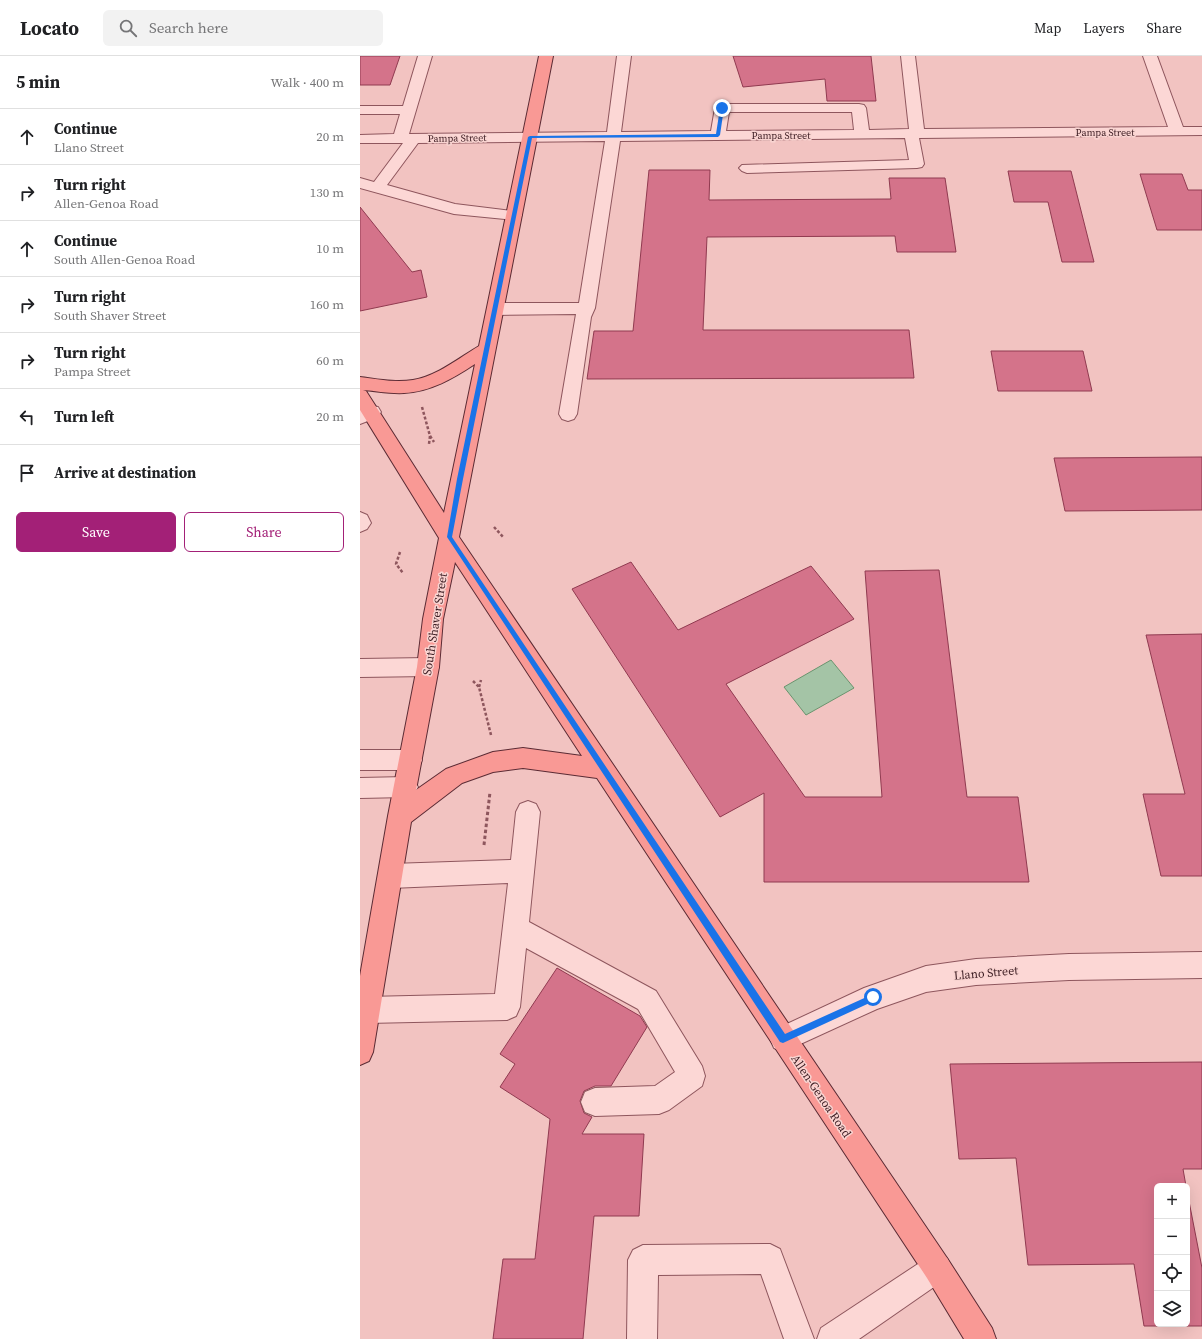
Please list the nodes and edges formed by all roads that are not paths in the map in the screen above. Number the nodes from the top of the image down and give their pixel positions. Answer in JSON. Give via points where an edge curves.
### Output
{"nodes":[{"id":1,"x":425,"y":56,"type":"edge"},
{"id":2,"x":546,"y":56,"type":"edge"},
{"id":3,"x":624,"y":56,"type":"edge"},
{"id":4,"x":908,"y":56,"type":"edge"},
{"id":5,"x":1150,"y":56,"type":"edge"},
{"id":6,"x":360,"y":110,"type":"edge"},
{"id":7,"x":409,"y":110,"type":"junction"},
{"id":8,"x":1177,"y":131,"type":"junction"},
{"id":9,"x":1202,"y":131,"type":"edge"},
{"id":10,"x":862,"y":134,"type":"junction"},
{"id":11,"x":914,"y":134,"type":"junction"},
{"id":12,"x":718,"y":135,"type":"junction"},
{"id":13,"x":613,"y":136,"type":"junction"},
{"id":14,"x":530,"y":137,"type":"junction"},
{"id":15,"x":407,"y":138,"type":"junction"},
{"id":16,"x":360,"y":139,"type":"edge"},
{"id":17,"x":747,"y":168,"type":"dead end"},
{"id":18,"x":360,"y":183,"type":"edge"},
{"id":19,"x":378,"y":187,"type":"junction"},
{"id":20,"x":514,"y":216,"type":"junction"},
{"id":21,"x":587,"y":308,"type":"junction"},
{"id":22,"x":495,"y":309,"type":"junction"},
{"id":23,"x":487,"y":349,"type":"junction"},
{"id":24,"x":360,"y":383,"type":"edge"},
{"id":25,"x":360,"y":395,"type":"edge"},
{"id":26,"x":366,"y":414,"type":"edge"},
{"id":27,"x":568,"y":414,"type":"dead end"},
{"id":28,"x":360,"y":520,"type":"edge"},
{"id":29,"x":360,"y":524,"type":"edge"},
{"id":30,"x":450,"y":537,"type":"junction"},
{"id":31,"x":428,"y":667,"type":"junction"},
{"id":32,"x":360,"y":668,"type":"edge"},
{"id":33,"x":360,"y":760,"type":"edge"},
{"id":34,"x":411,"y":760,"type":"junction"},
{"id":35,"x":604,"y":769,"type":"junction"},
{"id":36,"x":406,"y":787,"type":"junction"},
{"id":37,"x":360,"y":788,"type":"edge"},
{"id":38,"x":528,"y":812,"type":"dead end"},
{"id":39,"x":400,"y":816,"type":"junction"},
{"id":40,"x":521,"y":871,"type":"junction"},
{"id":41,"x":391,"y":876,"type":"junction"},
{"id":42,"x":515,"y":928,"type":"junction"},
{"id":43,"x":1202,"y":966,"type":"edge"},
{"id":44,"x":367,"y":1010,"type":"junction"},
{"id":45,"x":783,"y":1039,"type":"junction"},
{"id":46,"x":360,"y":1052,"type":"edge"},
{"id":47,"x":595,"y":1102,"type":"dead end"},
{"id":48,"x":938,"y":1268,"type":"junction"},
{"id":49,"x":642,"y":1339,"type":"edge"},
{"id":50,"x":798,"y":1339,"type":"edge"},
{"id":51,"x":832,"y":1339,"type":"edge"},
{"id":52,"x":981,"y":1339,"type":"edge"}],
"edges":[{"from":1,"to":7,"type":"street"},
{"from":2,"to":14,"type":"main road","name":"South Shaver Street"},
{"from":3,"to":13,"type":"street"},
{"from":4,"to":11,"type":"street"},
{"from":5,"to":8,"type":"street"},
{"from":6,"to":7,"type":"street"},
{"from":7,"to":15,"type":"street"},
{"from":8,"to":9,"type":"street","name":"Pampa Street"},
{"from":8,"to":11,"type":"street","name":"Pampa Street"},
{"from":10,"to":11,"type":"street","name":"Pampa Street"},
{"from":10,"to":12,"type":"street","name":"Pampa Street"},
{"from":10,"to":12,"type":"street","via":[[859,108],[722,108]]},
{"from":11,"to":17,"type":"street","via":[[917,164]]},
{"from":12,"to":13,"type":"street","name":"Pampa Street"},
{"from":13,"to":14,"type":"street","name":"Pampa Street"},
{"from":13,"to":21,"type":"street"},
{"from":14,"to":15,"type":"street","name":"Pampa Street"},
{"from":14,"to":20,"type":"main road","name":"South Shaver Street"},
{"from":15,"to":16,"type":"street","name":"Pampa Street"},
{"from":15,"to":19,"type":"street"},
{"from":18,"to":19,"type":"street"},
{"from":19,"to":20,"type":"street","via":[[454,209]]},
{"from":20,"to":22,"type":"main road","name":"South Shaver Street"},
{"from":21,"to":22,"type":"street"},
{"from":21,"to":27,"type":"street","via":[[583,317]]},
{"from":22,"to":23,"type":"main road","name":"South Shaver Street"},
{"from":23,"to":24,"type":"main road","via":[[438,378],[418,385],[392,387]]},
{"from":23,"to":30,"type":"main road","name":"South Shaver Street"},
{"from":25,"to":26,"type":"main road","name":"Allen-Genoa Road"},
{"from":26,"to":30,"type":"main road","name":"Allen-Genoa Road"},
{"from":28,"to":29,"type":"street"},
{"from":30,"to":31,"type":"main road","name":"South Shaver Street","via":[[433,619]]},
{"from":30,"to":35,"type":"main road","name":"Allen-Genoa Road"},
{"from":31,"to":32,"type":"street"},
{"from":31,"to":34,"type":"main road","name":"South Shaver Street"},
{"from":33,"to":34,"type":"street"},
{"from":34,"to":36,"type":"main road","name":"South Shaver Street"},
{"from":35,"to":39,"type":"main road","via":[[523,758],[493,762],[454,776]]},
{"from":35,"to":45,"type":"main road","name":"Allen-Genoa Road"},
{"from":36,"to":37,"type":"street"},
{"from":36,"to":39,"type":"main road","name":"South Shaver Street"},
{"from":38,"to":40,"type":"street"},
{"from":39,"to":41,"type":"main road","name":"South Shaver Street"},
{"from":40,"to":41,"type":"street"},
{"from":40,"to":42,"type":"street"},
{"from":41,"to":44,"type":"main road","name":"South Shaver Street"},
{"from":42,"to":44,"type":"street","via":[[507,1007]]},
{"from":42,"to":47,"type":"street","via":[[647,1000],[692,1076],[659,1100]]},
{"from":43,"to":45,"type":"street","name":"Llano Street","via":[[1069,967],[976,972],[926,979],[873,997]]},
{"from":44,"to":46,"type":"main road","name":"South Shaver Street"},
{"from":45,"to":48,"type":"main road","name":"Allen-Genoa Road"},
{"from":48,"to":51,"type":"street"},
{"from":48,"to":52,"type":"main road","name":"Allen-Genoa Road"},
{"from":49,"to":50,"type":"street","via":[[643,1260],[770,1259]]}]}
